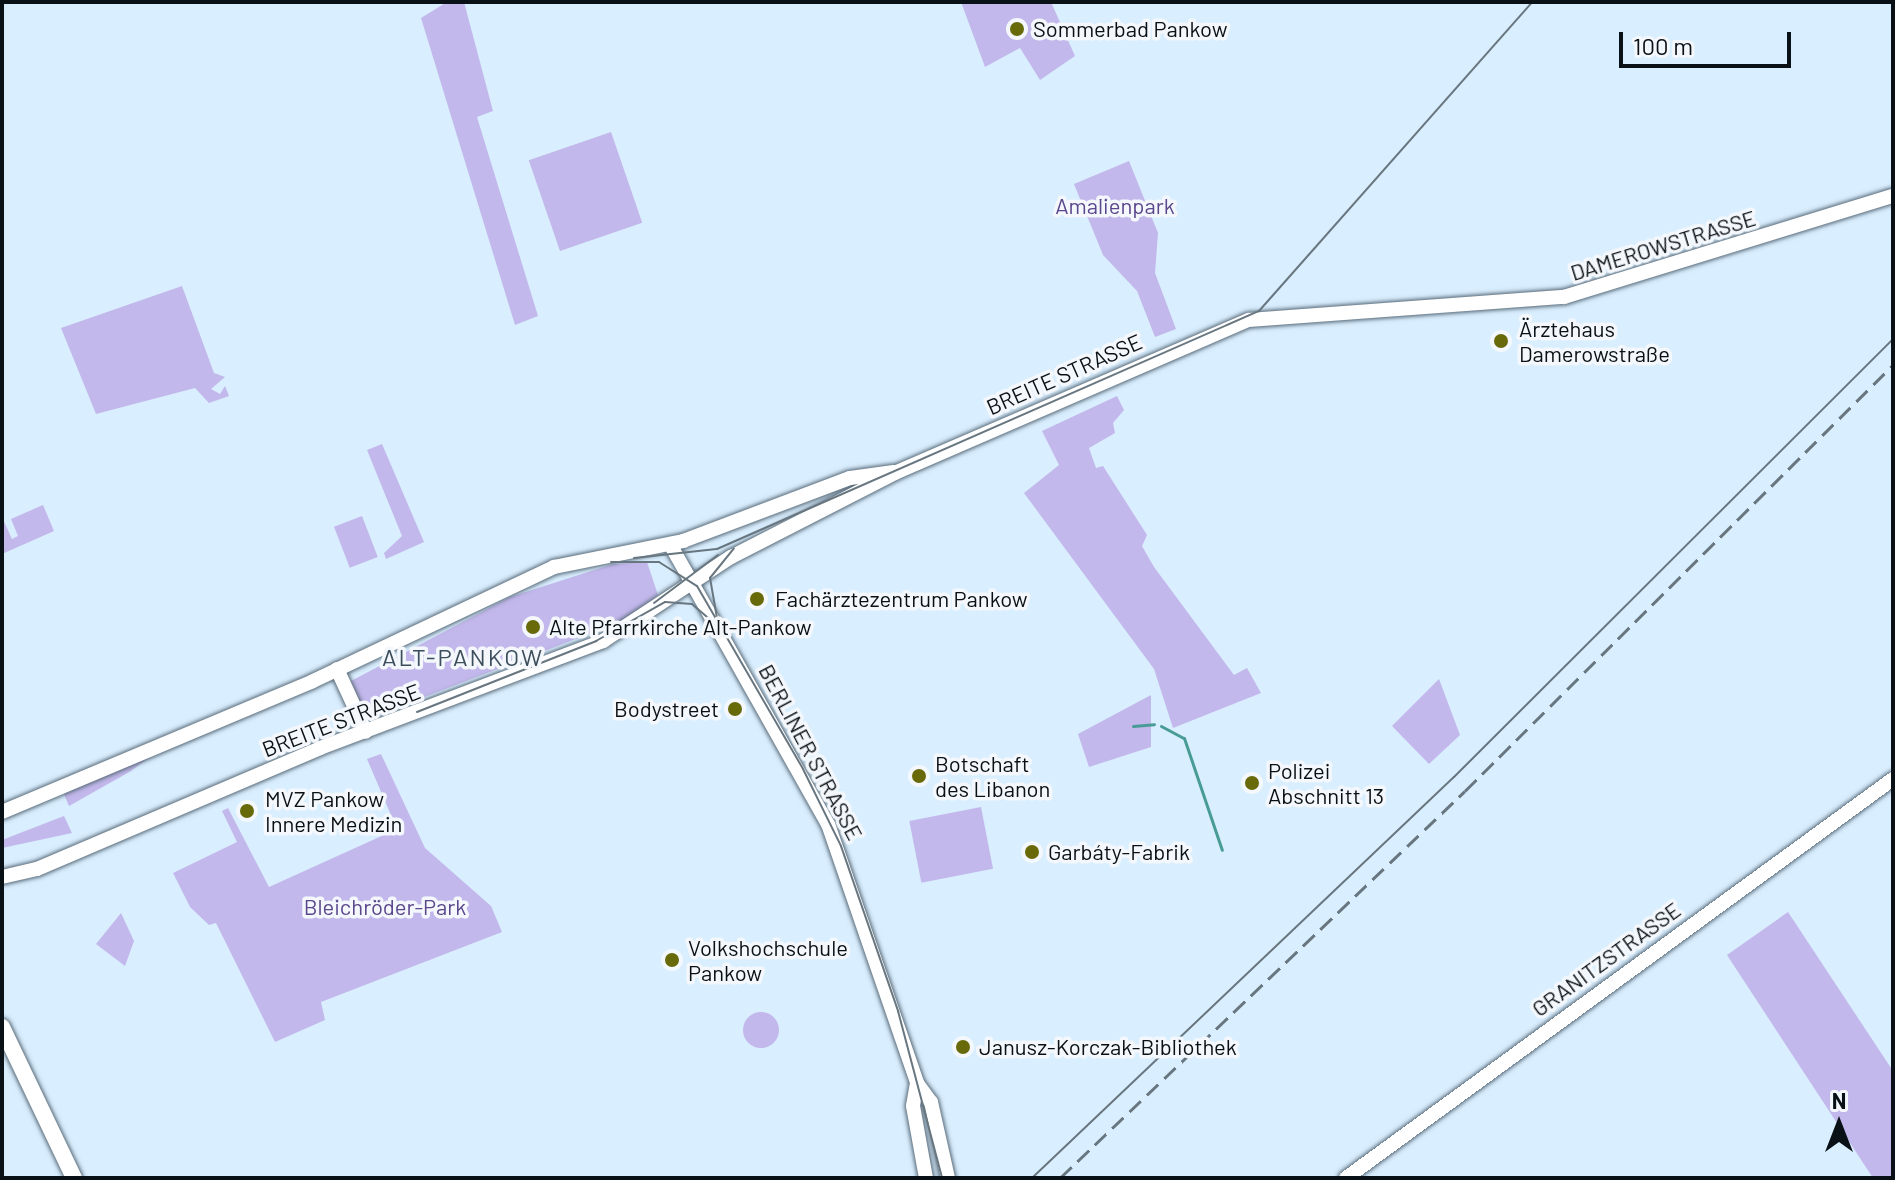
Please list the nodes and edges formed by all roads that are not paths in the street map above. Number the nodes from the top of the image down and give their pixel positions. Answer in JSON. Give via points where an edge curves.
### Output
{"nodes":[{"id":1,"x":1893,"y":196,"type":"edge"},
{"id":2,"x":1249,"y":320,"type":"joint"},
{"id":3,"x":897,"y":472,"type":"junction"},
{"id":4,"x":670,"y":544,"type":"junction"},
{"id":5,"x":692,"y":583,"type":"junction"},
{"id":6,"x":337,"y":669,"type":"junction"},
{"id":7,"x":366,"y":732,"type":"junction"},
{"id":8,"x":1893,"y":779,"type":"edge"},
{"id":9,"x":2,"y":812,"type":"edge"},
{"id":10,"x":2,"y":877,"type":"edge"},
{"id":11,"x":2,"y":1027,"type":"edge"},
{"id":12,"x":917,"y":1083,"type":"junction"},
{"id":13,"x":74,"y":1178,"type":"edge"},
{"id":14,"x":926,"y":1178,"type":"edge"},
{"id":15,"x":948,"y":1178,"type":"edge"},
{"id":16,"x":1346,"y":1178,"type":"edge"}],
"edges":[{"from":1,"to":2,"type":"main road","name":"DAMEROWSTRASSE","via":[[1564,297]]},
{"from":2,"to":3,"type":"main road","name":"BREITE STRASSE"},
{"from":3,"to":4,"type":"main road","name":"BREITE STRASSE","via":[[857,476]]},
{"from":3,"to":5,"type":"main road","name":"BREITE STRASSE"},
{"from":4,"to":5,"type":"main road","name":"BERLINER STRASSE"},
{"from":4,"to":6,"type":"main road","name":"BREITE STRASSE","via":[[570,562]]},
{"from":5,"to":7,"type":"main road","name":"BREITE STRASSE","via":[[605,641]]},
{"from":5,"to":12,"type":"main road","name":"BERLINER STRASSE","via":[[828,824]]},
{"from":6,"to":7,"type":"main road"},
{"from":6,"to":9,"type":"main road","name":"BREITE STRASSE"},
{"from":7,"to":10,"type":"main road","name":"BREITE STRASSE","via":[[74,855]]},
{"from":8,"to":16,"type":"main road","name":"GRANITZSTRASSE"},
{"from":11,"to":13,"type":"main road"},
{"from":12,"to":14,"type":"main road","name":"BERLINER STRASSE","via":[[913,1106]]},
{"from":12,"to":15,"type":"main road","name":"BERLINER STRASSE","via":[[931,1102]]}]}
